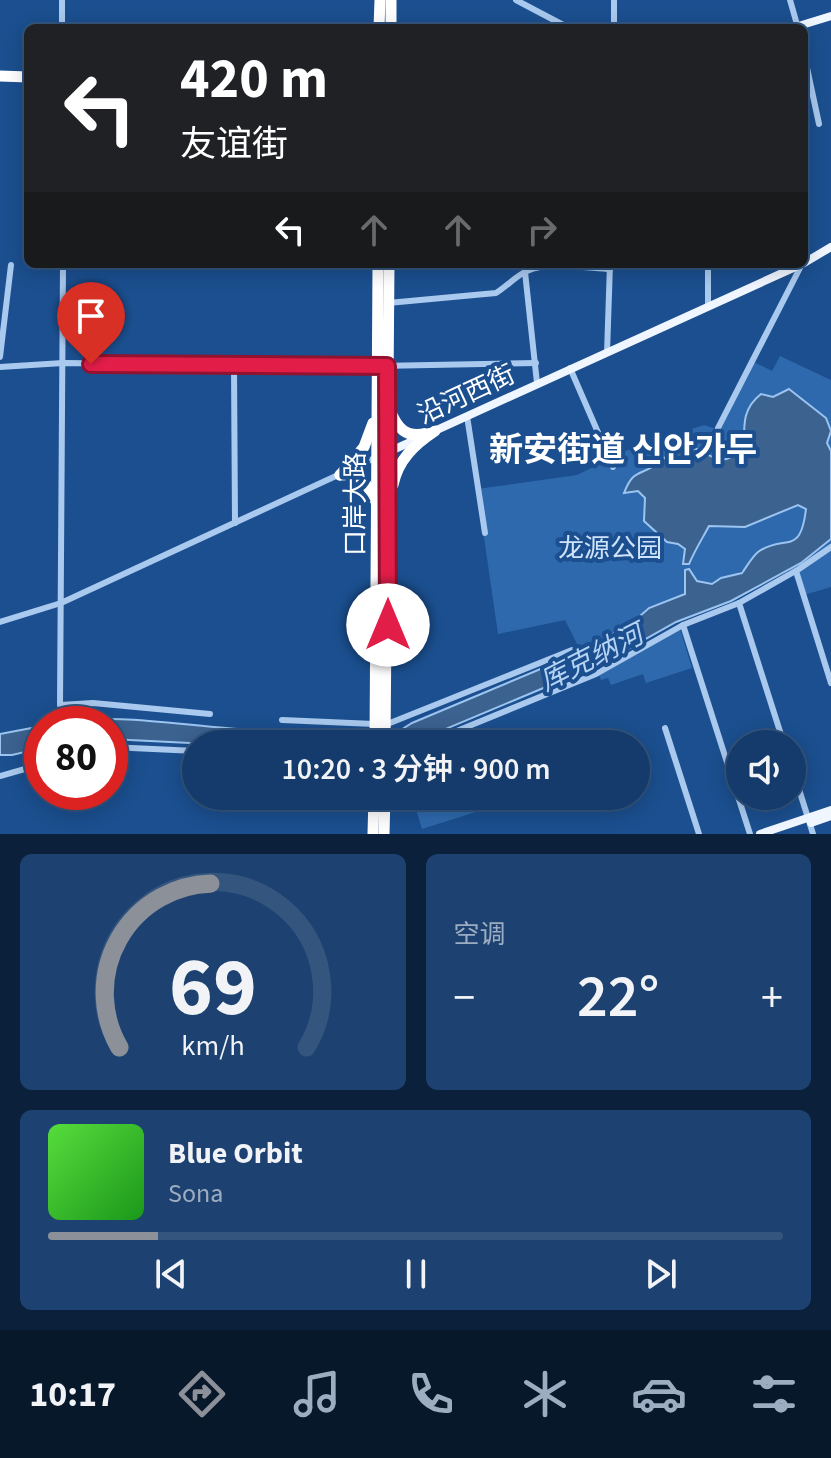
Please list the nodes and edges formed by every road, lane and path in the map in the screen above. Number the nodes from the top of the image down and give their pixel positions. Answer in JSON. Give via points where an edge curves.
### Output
{"nodes":[{"id":1,"x":62,"y":0,"type":"edge"},
{"id":2,"x":380,"y":0,"type":"edge"},
{"id":3,"x":391,"y":0,"type":"edge"},
{"id":4,"x":516,"y":0,"type":"edge"},
{"id":5,"x":614,"y":0,"type":"edge"},
{"id":6,"x":790,"y":0,"type":"edge"},
{"id":7,"x":831,"y":19,"type":"edge"},
{"id":8,"x":62,"y":24,"type":"edge"},
{"id":9,"x":379,"y":24,"type":"edge"},
{"id":10,"x":391,"y":24,"type":"edge"},
{"id":11,"x":561,"y":24,"type":"edge"},
{"id":12,"x":614,"y":24,"type":"edge"},
{"id":13,"x":797,"y":24,"type":"edge"},
{"id":14,"x":808,"y":25,"type":"edge"},
{"id":15,"x":808,"y":73,"type":"edge"},
{"id":16,"x":0,"y":76,"type":"edge"},
{"id":17,"x":24,"y":77,"type":"edge"},
{"id":18,"x":819,"y":124,"type":"dead end"},
{"id":19,"x":831,"y":247,"type":"edge"},
{"id":20,"x":808,"y":260,"type":"edge"},
{"id":21,"x":11,"y":265,"type":"dead end"},
{"id":22,"x":63,"y":268,"type":"edge"},
{"id":23,"x":378,"y":268,"type":"edge"},
{"id":24,"x":389,"y":268,"type":"edge"},
{"id":25,"x":538,"y":268,"type":"edge"},
{"id":26,"x":610,"y":268,"type":"edge"},
{"id":27,"x":708,"y":268,"type":"edge"},
{"id":28,"x":792,"y":268,"type":"edge"},
{"id":29,"x":800,"y":268,"type":"edge"},
{"id":30,"x":525,"y":271,"type":"junction"},
{"id":31,"x":388,"y":303,"type":"junction"},
{"id":32,"x":708,"y":306,"type":"junction"},
{"id":33,"x":607,"y":353,"type":"junction"},
{"id":34,"x":0,"y":357,"type":"edge"},
{"id":35,"x":63,"y":363,"type":"junction"},
{"id":36,"x":536,"y":363,"type":"junction"},
{"id":37,"x":234,"y":365,"type":"junction"},
{"id":38,"x":383,"y":366,"type":"junction"},
{"id":39,"x":0,"y":367,"type":"edge"},
{"id":40,"x":570,"y":368,"type":"junction"},
{"id":41,"x":537,"y":383,"type":"junction"},
{"id":42,"x":382,"y":406,"type":"junction"},
{"id":43,"x":467,"y":416,"type":"junction"},
{"id":44,"x":718,"y":428,"type":"dead end"},
{"id":45,"x":435,"y":431,"type":"junction"},
{"id":46,"x":389,"y":452,"type":"junction"},
{"id":47,"x":377,"y":457,"type":"junction"},
{"id":48,"x":613,"y":467,"type":"dead end"},
{"id":49,"x":340,"y":475,"type":"junction"},
{"id":50,"x":383,"y":505,"type":"junction"},
{"id":51,"x":235,"y":523,"type":"junction"},
{"id":52,"x":485,"y":533,"type":"dead end"},
{"id":53,"x":831,"y":547,"type":"edge"},
{"id":54,"x":796,"y":571,"type":"junction"},
{"id":55,"x":61,"y":603,"type":"junction"},
{"id":56,"x":739,"y":603,"type":"junction"},
{"id":57,"x":0,"y":622,"type":"edge"},
{"id":58,"x":683,"y":625,"type":"junction"},
{"id":59,"x":572,"y":650,"type":"dead end"},
{"id":60,"x":831,"y":683,"type":"edge"},
{"id":61,"x":210,"y":714,"type":"dead end"},
{"id":62,"x":282,"y":720,"type":"dead end"},
{"id":63,"x":665,"y":728,"type":"dead end"},
{"id":64,"x":357,"y":730,"type":"edge"},
{"id":65,"x":380,"y":730,"type":"edge"},
{"id":66,"x":387,"y":730,"type":"edge"},
{"id":67,"x":459,"y":730,"type":"edge"},
{"id":68,"x":780,"y":730,"type":"edge"},
{"id":69,"x":128,"y":748,"type":"edge"},
{"id":70,"x":182,"y":750,"type":"edge"},
{"id":71,"x":24,"y":769,"type":"edge"},
{"id":72,"x":0,"y":776,"type":"edge"},
{"id":73,"x":374,"y":810,"type":"edge"},
{"id":74,"x":385,"y":810,"type":"edge"},
{"id":75,"x":806,"y":810,"type":"edge"},
{"id":76,"x":831,"y":810,"type":"edge"},
{"id":77,"x":831,"y":816,"type":"edge"},
{"id":78,"x":809,"y":821,"type":"junction"},
{"id":79,"x":373,"y":834,"type":"edge"},
{"id":80,"x":384,"y":834,"type":"edge"},
{"id":81,"x":699,"y":834,"type":"edge"},
{"id":82,"x":750,"y":834,"type":"edge"},
{"id":83,"x":760,"y":834,"type":"edge"},
{"id":84,"x":776,"y":834,"type":"edge"},
{"id":85,"x":813,"y":834,"type":"edge"}],
"edges":[{"from":1,"to":8,"type":"street"},
{"from":2,"to":9,"type":"highway"},
{"from":3,"to":10,"type":"highway"},
{"from":4,"to":11,"type":"street"},
{"from":5,"to":12,"type":"street"},
{"from":6,"to":13,"type":"street"},
{"from":7,"to":14,"type":"main road"},
{"from":15,"to":18,"type":"street"},
{"from":16,"to":17,"type":"highway"},
{"from":19,"to":20,"type":"main road","name":"沿河西街"},
{"from":21,"to":34,"type":"street"},
{"from":22,"to":35,"type":"street"},
{"from":23,"to":38,"type":"highway","name":"口岸大路"},
{"from":24,"to":31,"type":"highway","name":"口岸大路"},
{"from":25,"to":30,"type":"street"},
{"from":26,"to":33,"type":"street"},
{"from":27,"to":32,"type":"street"},
{"from":28,"to":32,"type":"main road","name":"沿河西街"},
{"from":29,"to":44,"type":"street"},
{"from":30,"to":31,"type":"street","via":[[496,293]]},
{"from":30,"to":36,"type":"street"},
{"from":31,"to":38,"type":"highway","name":"口岸大路"},
{"from":32,"to":33,"type":"main road","name":"沿河西街"},
{"from":33,"to":40,"type":"main road","name":"沿河西街"},
{"from":35,"to":37,"type":"street"},
{"from":35,"to":39,"type":"street"},
{"from":35,"to":55,"type":"street"},
{"from":36,"to":38,"type":"street"},
{"from":36,"to":41,"type":"street"},
{"from":37,"to":38,"type":"street"},
{"from":37,"to":51,"type":"street"},
{"from":38,"to":42,"type":"highway","name":"口岸大路"},
{"from":40,"to":41,"type":"main road","name":"沿河西街"},
{"from":40,"to":48,"type":"street"},
{"from":41,"to":43,"type":"main road","name":"沿河西街"},
{"from":42,"to":45,"type":"highway","via":[[403,432],[418,436]]},
{"from":42,"to":46,"type":"highway","name":"口岸大路"},
{"from":42,"to":47,"type":"highway","name":"口岸大路"},
{"from":42,"to":49,"type":"highway","via":[[368,440]]},
{"from":43,"to":45,"type":"main road","name":"沿河西街"},
{"from":43,"to":52,"type":"street"},
{"from":45,"to":46,"type":"main road","name":"沿河西街"},
{"from":45,"to":50,"type":"highway","via":[[408,453]]},
{"from":46,"to":47,"type":"main road","name":"沿河西街"},
{"from":46,"to":50,"type":"highway","name":"口岸大路"},
{"from":47,"to":49,"type":"street","name":"沿河西街"},
{"from":47,"to":50,"type":"highway","name":"口岸大路"},
{"from":49,"to":50,"type":"highway","via":[[365,481]]},
{"from":49,"to":51,"type":"street","name":"沿河西街"},
{"from":50,"to":65,"type":"highway","name":"口岸大路"},
{"from":51,"to":55,"type":"street","name":"沿河西街"},
{"from":53,"to":54,"type":"street"},
{"from":54,"to":56,"type":"street"},
{"from":54,"to":60,"type":"street"},
{"from":55,"to":57,"type":"street","name":"沿河西街"},
{"from":55,"to":61,"type":"street","via":[[60,705]]},
{"from":56,"to":58,"type":"street"},
{"from":56,"to":68,"type":"street"},
{"from":58,"to":67,"type":"street","via":[[596,674]]},
{"from":58,"to":82,"type":"street"},
{"from":59,"to":66,"type":"street"},
{"from":62,"to":64,"type":"street"},
{"from":63,"to":81,"type":"street"},
{"from":69,"to":70,"type":"street"},
{"from":71,"to":72,"type":"street"},
{"from":73,"to":79,"type":"highway"},
{"from":74,"to":80,"type":"highway"},
{"from":75,"to":78,"type":"street"},
{"from":76,"to":78,"type":"main road"},
{"from":77,"to":78,"type":"main road"},
{"from":78,"to":83,"type":"main road"},
{"from":78,"to":84,"type":"main road"},
{"from":78,"to":85,"type":"street"}]}
